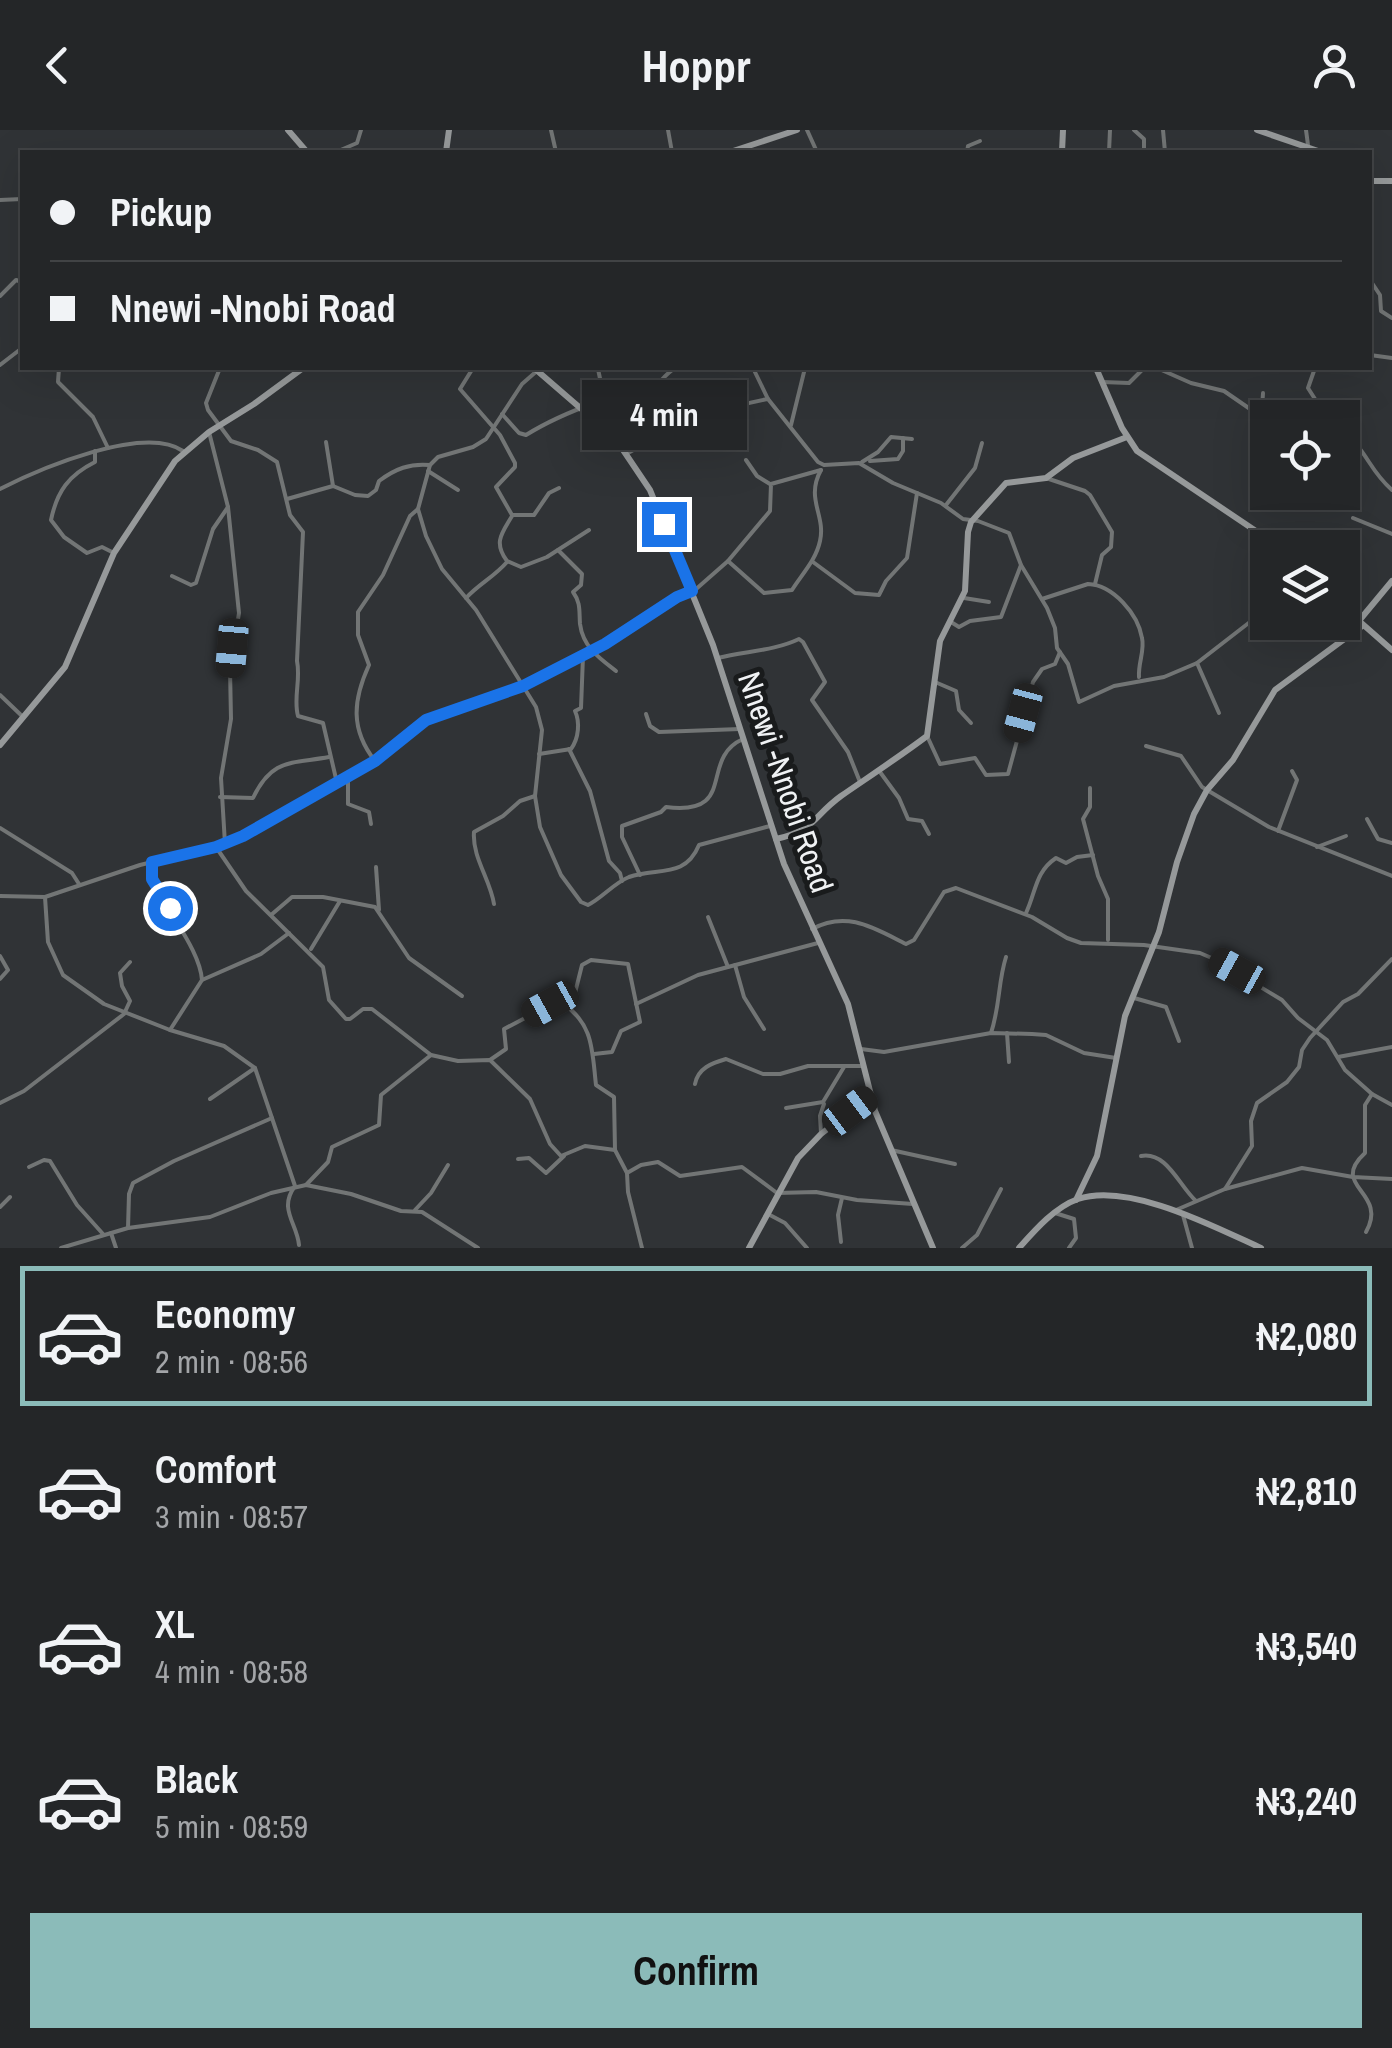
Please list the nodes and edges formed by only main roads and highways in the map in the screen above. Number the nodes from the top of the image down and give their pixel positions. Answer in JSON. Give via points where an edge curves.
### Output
{"nodes":[{"id":1,"x":288,"y":130,"type":"edge"},
{"id":2,"x":797,"y":130,"type":"edge"},
{"id":3,"x":1257,"y":130,"type":"edge"},
{"id":4,"x":305,"y":150,"type":"edge"},
{"id":5,"x":736,"y":150,"type":"edge"},
{"id":6,"x":1317,"y":150,"type":"edge"},
{"id":7,"x":300,"y":370,"type":"edge"},
{"id":8,"x":540,"y":370,"type":"edge"},
{"id":9,"x":1097,"y":370,"type":"edge"},
{"id":10,"x":1127,"y":437,"type":"junction"},
{"id":11,"x":1254,"y":530,"type":"edge"},
{"id":12,"x":1392,"y":581,"type":"edge"},
{"id":13,"x":1360,"y":624,"type":"joint"},
{"id":14,"x":1339,"y":640,"type":"edge"},
{"id":15,"x":1392,"y":650,"type":"edge"},
{"id":16,"x":0,"y":745,"type":"edge"},
{"id":17,"x":776,"y":839,"type":"junction"},
{"id":18,"x":870,"y":1096,"type":"junction"},
{"id":19,"x":1076,"y":1200,"type":"junction"},
{"id":20,"x":748,"y":1248,"type":"edge"},
{"id":21,"x":933,"y":1248,"type":"edge"},
{"id":22,"x":1019,"y":1248,"type":"edge"},
{"id":23,"x":1261,"y":1248,"type":"edge"}],
"edges":[{"from":1,"to":4,"type":"main road"},
{"from":2,"to":5,"type":"main road"},
{"from":3,"to":6,"type":"main road"},
{"from":7,"to":16,"type":"main road","via":[[183,451],[114,553],[65,667]]},
{"from":8,"to":17,"type":"main road","name":"Nnewi -Nnobi Road","via":[[628,453],[650,490],[718,658]]},
{"from":9,"to":10,"type":"main road"},
{"from":10,"to":11,"type":"main road","via":[[1144,456]]},
{"from":10,"to":17,"type":"main road","via":[[1073,458],[1046,478],[1006,483],[971,522],[963,598],[940,641],[927,736],[832,804],[811,827]]},
{"from":12,"to":13,"type":"main road"},
{"from":13,"to":15,"type":"main road"},
{"from":14,"to":19,"type":"main road","via":[[1283,682],[1207,790],[1186,832],[1154,946],[1131,998],[1097,1156]]},
{"from":17,"to":18,"type":"main road","name":"Nnewi -Nnobi Road","via":[[848,1004]]},
{"from":18,"to":20,"type":"main road","via":[[798,1158]]},
{"from":18,"to":21,"type":"main road","name":"Nnewi -Nnobi Road"},
{"from":19,"to":22,"type":"main road"},
{"from":19,"to":23,"type":"main road","via":[[1112,1196],[1174,1211]]}]}
